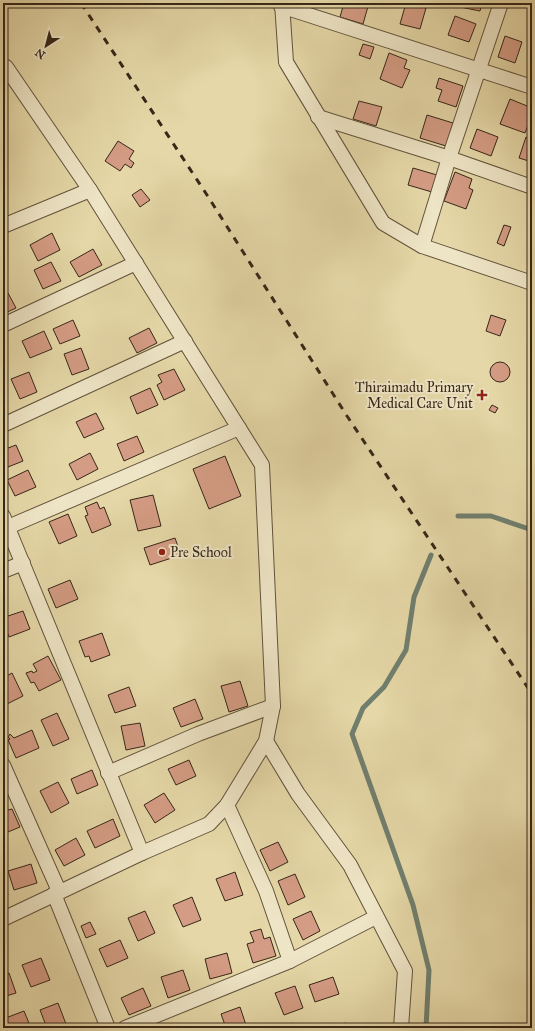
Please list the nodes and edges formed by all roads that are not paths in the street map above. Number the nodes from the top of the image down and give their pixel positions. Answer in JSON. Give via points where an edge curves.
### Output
{"nodes":[{"id":1,"x":501,"y":3,"type":"edge"},
{"id":2,"x":282,"y":4,"type":"edge"},
{"id":3,"x":3,"y":67,"type":"edge"},
{"id":4,"x":480,"y":69,"type":"junction"},
{"id":5,"x":532,"y":86,"type":"edge"},
{"id":6,"x":318,"y":117,"type":"junction"},
{"id":7,"x":449,"y":158,"type":"junction"},
{"id":8,"x":532,"y":187,"type":"edge"},
{"id":9,"x":90,"y":190,"type":"junction"},
{"id":10,"x":3,"y":215,"type":"edge"},
{"id":11,"x":18,"y":220,"type":"junction"},
{"id":12,"x":3,"y":226,"type":"edge"},
{"id":13,"x":422,"y":246,"type":"junction"},
{"id":14,"x":136,"y":263,"type":"junction"},
{"id":15,"x":532,"y":283,"type":"edge"},
{"id":16,"x":3,"y":325,"type":"edge"},
{"id":17,"x":185,"y":341,"type":"junction"},
{"id":18,"x":3,"y":425,"type":"edge"},
{"id":19,"x":239,"y":428,"type":"junction"},
{"id":20,"x":5,"y":521,"type":"edge"},
{"id":21,"x":23,"y":563,"type":"junction"},
{"id":22,"x":3,"y":571,"type":"edge"},
{"id":23,"x":273,"y":706,"type":"junction"},
{"id":24,"x":266,"y":741,"type":"junction"},
{"id":25,"x":3,"y":765,"type":"edge"},
{"id":26,"x":108,"y":773,"type":"junction"},
{"id":27,"x":227,"y":805,"type":"junction"},
{"id":28,"x":142,"y":853,"type":"junction"},
{"id":29,"x":56,"y":893,"type":"junction"},
{"id":30,"x":376,"y":916,"type":"junction"},
{"id":31,"x":3,"y":919,"type":"edge"},
{"id":32,"x":290,"y":961,"type":"junction"},
{"id":33,"x":108,"y":1028,"type":"edge"},
{"id":34,"x":126,"y":1028,"type":"edge"},
{"id":35,"x":401,"y":1028,"type":"edge"}],
"edges":[{"from":1,"to":4,"type":"street"},
{"from":2,"to":4,"type":"street"},
{"from":2,"to":6,"type":"street","via":[[286,62]]},
{"from":3,"to":9,"type":"street"},
{"from":4,"to":5,"type":"street"},
{"from":4,"to":7,"type":"street"},
{"from":6,"to":7,"type":"street"},
{"from":6,"to":13,"type":"street","via":[[383,223]]},
{"from":7,"to":8,"type":"street"},
{"from":7,"to":13,"type":"street"},
{"from":9,"to":11,"type":"street"},
{"from":9,"to":14,"type":"street"},
{"from":10,"to":11,"type":"street"},
{"from":11,"to":12,"type":"street"},
{"from":13,"to":15,"type":"street"},
{"from":14,"to":16,"type":"street"},
{"from":14,"to":17,"type":"street"},
{"from":17,"to":18,"type":"street"},
{"from":17,"to":19,"type":"street"},
{"from":19,"to":20,"type":"street"},
{"from":19,"to":23,"type":"street","via":[[262,465]]},
{"from":20,"to":21,"type":"street"},
{"from":21,"to":22,"type":"street"},
{"from":21,"to":26,"type":"street"},
{"from":23,"to":24,"type":"street"},
{"from":23,"to":26,"type":"street","via":[[198,734]]},
{"from":24,"to":27,"type":"street"},
{"from":24,"to":30,"type":"street","via":[[298,794],[350,865]]},
{"from":25,"to":29,"type":"street"},
{"from":26,"to":28,"type":"street"},
{"from":27,"to":28,"type":"street","via":[[209,824]]},
{"from":27,"to":32,"type":"street","via":[[266,892]]},
{"from":28,"to":29,"type":"street"},
{"from":29,"to":31,"type":"street"},
{"from":29,"to":33,"type":"street"},
{"from":30,"to":32,"type":"street"},
{"from":30,"to":35,"type":"street","via":[[405,971]]},
{"from":32,"to":34,"type":"street"}]}
